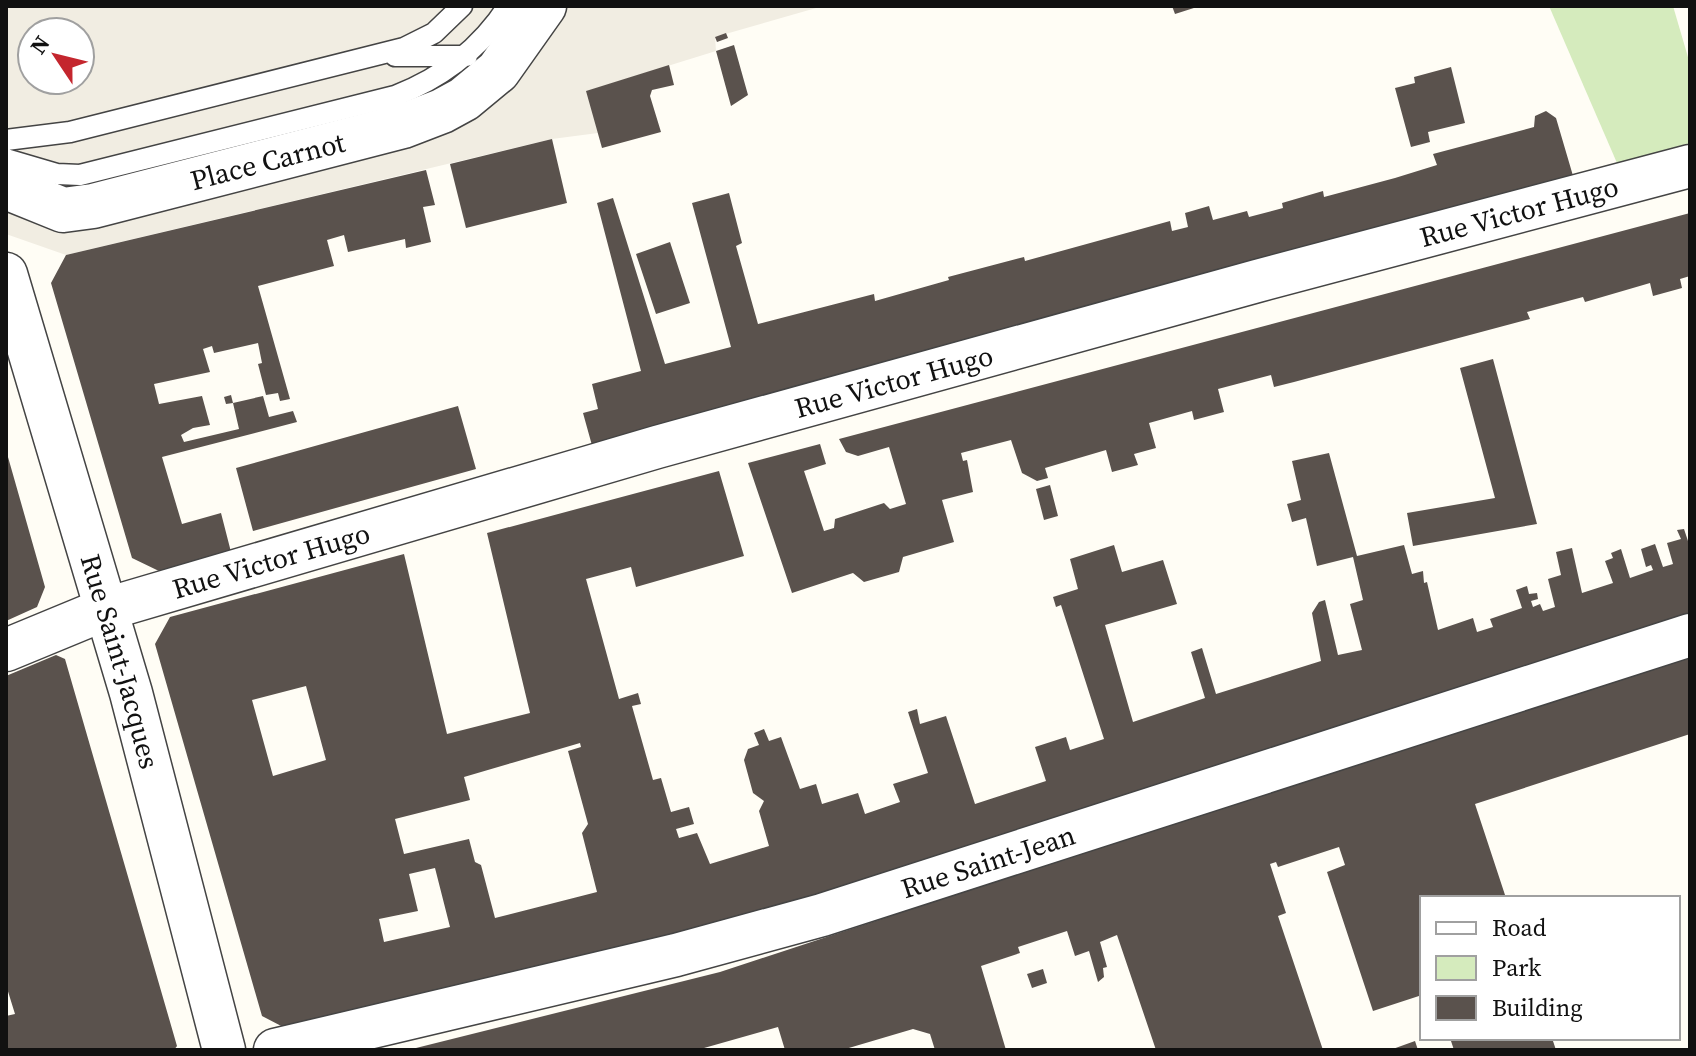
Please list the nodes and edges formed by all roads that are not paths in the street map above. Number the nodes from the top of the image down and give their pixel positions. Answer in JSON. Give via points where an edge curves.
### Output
{"nodes":[{"id":1,"x":462,"y":6,"type":"edge"},
{"id":2,"x":508,"y":6,"type":"edge"},
{"id":3,"x":544,"y":6,"type":"edge"},
{"id":4,"x":511,"y":55,"type":"junction"},
{"id":5,"x":466,"y":56,"type":"junction"},
{"id":6,"x":371,"y":57,"type":"junction"},
{"id":7,"x":6,"y":140,"type":"edge"},
{"id":8,"x":1690,"y":166,"type":"edge"},
{"id":9,"x":7,"y":185,"type":"edge"},
{"id":10,"x":6,"y":274,"type":"edge"},
{"id":11,"x":103,"y":610,"type":"junction"},
{"id":12,"x":1690,"y":635,"type":"edge"},
{"id":13,"x":6,"y":650,"type":"edge"},
{"id":14,"x":224,"y":1050,"type":"edge"},
{"id":15,"x":275,"y":1050,"type":"edge"}],
"edges":[{"from":1,"to":6,"type":"lane","via":[[420,41]]},
{"from":2,"to":5,"type":"lane"},
{"from":3,"to":4,"type":"street","name":"Place Carnot"},
{"from":4,"to":5,"type":"lane"},
{"from":4,"to":9,"type":"street","name":"Place Carnot","via":[[464,99],[403,126],[93,206],[63,210]]},
{"from":5,"to":6,"type":"lane"},
{"from":5,"to":9,"type":"lane","via":[[395,96],[96,172]]},
{"from":6,"to":7,"type":"lane","via":[[70,132]]},
{"from":8,"to":11,"type":"street","name":"Rue Victor Hugo","via":[[657,447]]},
{"from":10,"to":11,"type":"street","name":"Rue Saint-Jacques"},
{"from":11,"to":13,"type":"street","name":"Rue Victor Hugo"},
{"from":11,"to":14,"type":"street","name":"Rue Saint-Jacques","via":[[131,693]]},
{"from":12,"to":15,"type":"street","name":"Rue Saint-Jean","via":[[822,915]]}]}
